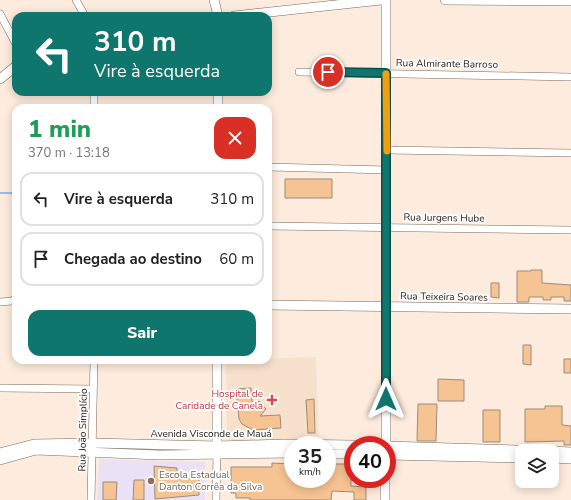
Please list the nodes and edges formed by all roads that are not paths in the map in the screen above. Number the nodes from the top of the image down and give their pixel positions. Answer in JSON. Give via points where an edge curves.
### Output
{"nodes":[{"id":1,"x":76,"y":0,"type":"edge"},
{"id":2,"x":214,"y":0,"type":"edge"},
{"id":3,"x":381,"y":0,"type":"edge"},
{"id":4,"x":386,"y":0,"type":"edge"},
{"id":5,"x":445,"y":0,"type":"edge"},
{"id":6,"x":571,"y":1,"type":"edge"},
{"id":7,"x":83,"y":12,"type":"edge"},
{"id":8,"x":217,"y":12,"type":"edge"},
{"id":9,"x":271,"y":12,"type":"edge"},
{"id":10,"x":0,"y":14,"type":"edge"},
{"id":11,"x":12,"y":36,"type":"edge"},
{"id":12,"x":12,"y":69,"type":"edge"},
{"id":13,"x":298,"y":72,"type":"dead end"},
{"id":14,"x":386,"y":73,"type":"junction"},
{"id":15,"x":571,"y":77,"type":"edge"},
{"id":16,"x":0,"y":79,"type":"edge"},
{"id":17,"x":387,"y":150,"type":"junction"},
{"id":18,"x":571,"y":153,"type":"edge"},
{"id":19,"x":272,"y":167,"type":"edge"},
{"id":20,"x":387,"y":170,"type":"junction"},
{"id":21,"x":272,"y":226,"type":"edge"},
{"id":22,"x":387,"y":226,"type":"junction"},
{"id":23,"x":571,"y":230,"type":"edge"},
{"id":24,"x":12,"y":301,"type":"edge"},
{"id":25,"x":0,"y":302,"type":"edge"},
{"id":26,"x":272,"y":305,"type":"edge"},
{"id":27,"x":387,"y":307,"type":"junction"},
{"id":28,"x":571,"y":309,"type":"edge"},
{"id":29,"x":94,"y":364,"type":"edge"},
{"id":30,"x":217,"y":364,"type":"edge"},
{"id":31,"x":0,"y":388,"type":"edge"},
{"id":32,"x":93,"y":389,"type":"junction"},
{"id":33,"x":387,"y":436,"type":"edge"},
{"id":34,"x":396,"y":446,"type":"edge"},
{"id":35,"x":93,"y":447,"type":"junction"},
{"id":36,"x":217,"y":450,"type":"junction"},
{"id":37,"x":284,"y":450,"type":"edge"},
{"id":38,"x":515,"y":450,"type":"edge"},
{"id":39,"x":559,"y":451,"type":"edge"},
{"id":40,"x":571,"y":452,"type":"edge"},
{"id":41,"x":0,"y":453,"type":"edge"},
{"id":42,"x":396,"y":455,"type":"edge"},
{"id":43,"x":515,"y":458,"type":"edge"},
{"id":44,"x":559,"y":458,"type":"edge"},
{"id":45,"x":571,"y":458,"type":"edge"},
{"id":46,"x":0,"y":460,"type":"edge"},
{"id":47,"x":385,"y":488,"type":"edge"},
{"id":48,"x":91,"y":500,"type":"edge"},
{"id":49,"x":216,"y":500,"type":"edge"},
{"id":50,"x":385,"y":500,"type":"edge"}],
"edges":[{"from":1,"to":7,"type":"street"},
{"from":2,"to":8,"type":"main road"},
{"from":3,"to":9,"type":"main road"},
{"from":4,"to":14,"type":"main road"},
{"from":5,"to":6,"type":"main road"},
{"from":10,"to":11,"type":"street"},
{"from":12,"to":16,"type":"main road"},
{"from":13,"to":14,"type":"street","name":"Rua Almirante Barroso"},
{"from":14,"to":15,"type":"street","name":"Rua Almirante Barroso"},
{"from":14,"to":17,"type":"main road"},
{"from":17,"to":18,"type":"street"},
{"from":17,"to":20,"type":"main road"},
{"from":19,"to":20,"type":"street"},
{"from":20,"to":22,"type":"main road"},
{"from":21,"to":22,"type":"street","name":"Rua Jurgens Hube"},
{"from":22,"to":23,"type":"street","name":"Rua Jurgens Hube"},
{"from":22,"to":27,"type":"main road"},
{"from":24,"to":25,"type":"street"},
{"from":26,"to":27,"type":"main road","name":"Rua Teixeira Soares"},
{"from":27,"to":28,"type":"main road","name":"Rua Teixeira Soares"},
{"from":27,"to":33,"type":"main road"},
{"from":29,"to":32,"type":"street","name":"Rua João Simplício"},
{"from":30,"to":36,"type":"main road"},
{"from":31,"to":32,"type":"street"},
{"from":32,"to":35,"type":"street","name":"Rua João Simplício"},
{"from":34,"to":38,"type":"main road"},
{"from":35,"to":36,"type":"main road","name":"Avenida Visconde de Mauá"},
{"from":35,"to":41,"type":"main road","via":[[34,444]]},
{"from":35,"to":46,"type":"main road","via":[[36,450]]},
{"from":35,"to":48,"type":"street","name":"Rua João Simplício"},
{"from":36,"to":37,"type":"main road","name":"Avenida Visconde de Mauá"},
{"from":36,"to":49,"type":"street"},
{"from":39,"to":40,"type":"main road"},
{"from":42,"to":43,"type":"main road"},
{"from":44,"to":45,"type":"main road"},
{"from":47,"to":50,"type":"main road"}]}
